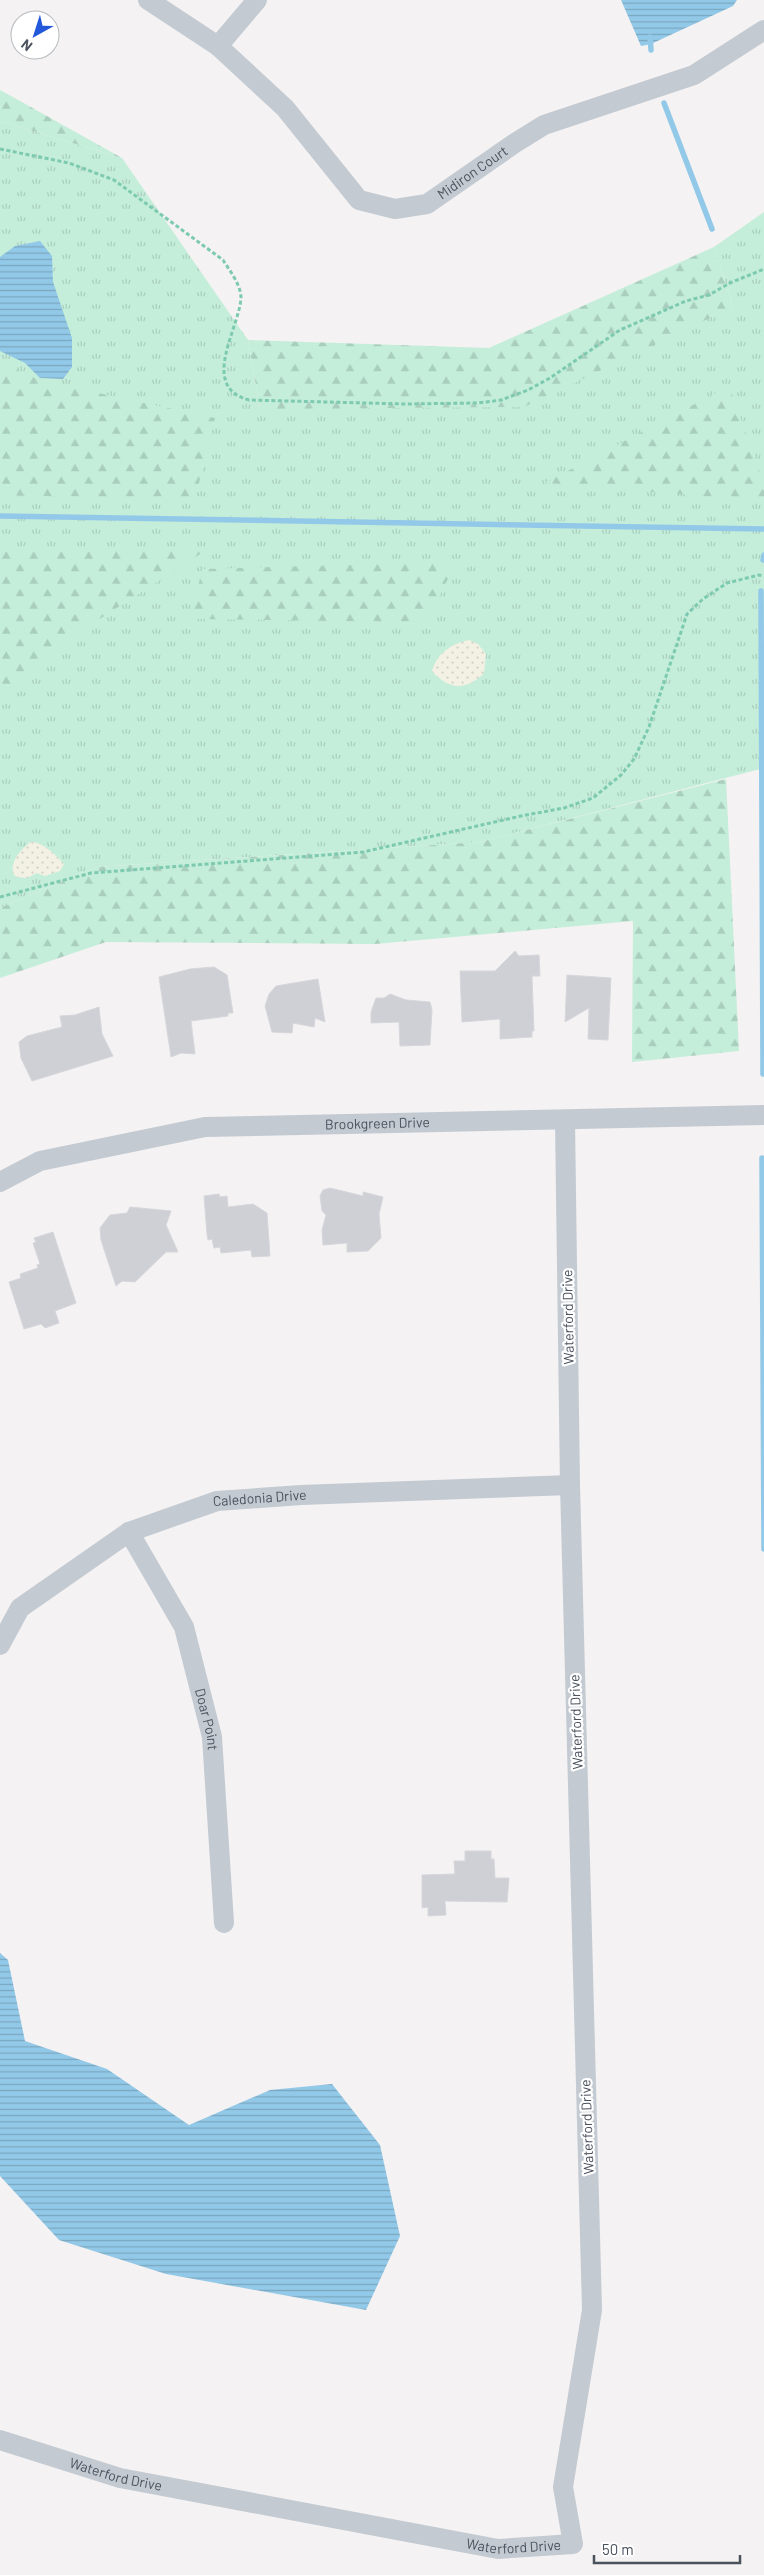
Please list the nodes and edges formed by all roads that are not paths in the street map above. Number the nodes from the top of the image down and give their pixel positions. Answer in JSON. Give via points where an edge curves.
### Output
{"nodes":[{"id":1,"x":148,"y":0,"type":"edge"},
{"id":2,"x":257,"y":0,"type":"edge"},
{"id":3,"x":764,"y":30,"type":"edge"},
{"id":4,"x":218,"y":46,"type":"junction"},
{"id":5,"x":764,"y":1115,"type":"edge"},
{"id":6,"x":565,"y":1120,"type":"junction"},
{"id":7,"x":0,"y":1182,"type":"edge"},
{"id":8,"x":570,"y":1485,"type":"junction"},
{"id":9,"x":129,"y":1532,"type":"junction"},
{"id":10,"x":0,"y":1645,"type":"edge"},
{"id":11,"x":224,"y":1923,"type":"dead end"},
{"id":12,"x":0,"y":2440,"type":"edge"}],
"edges":[{"from":1,"to":4,"type":"street","name":"Midiron Court"},
{"from":2,"to":4,"type":"street"},
{"from":3,"to":4,"type":"street","name":"Midiron Court","via":[[694,75],[544,125],[427,204],[395,209],[359,200],[284,108]]},
{"from":5,"to":6,"type":"street","name":"Brookgreen Drive"},
{"from":6,"to":7,"type":"street","name":"Brookgreen Drive","via":[[205,1127],[40,1161]]},
{"from":6,"to":8,"type":"street","name":"Waterford Drive"},
{"from":8,"to":9,"type":"street","name":"Caledonia Drive","via":[[301,1495],[217,1502]]},
{"from":8,"to":12,"type":"street","name":"Waterford Drive","via":[[592,2310],[563,2487],[573,2544],[498,2549],[120,2478]]},
{"from":9,"to":10,"type":"street","name":"Caledonia Drive","via":[[20,1608]]},
{"from":9,"to":11,"type":"street","name":"Doar Point","via":[[184,1627],[212,1737]]}]}
